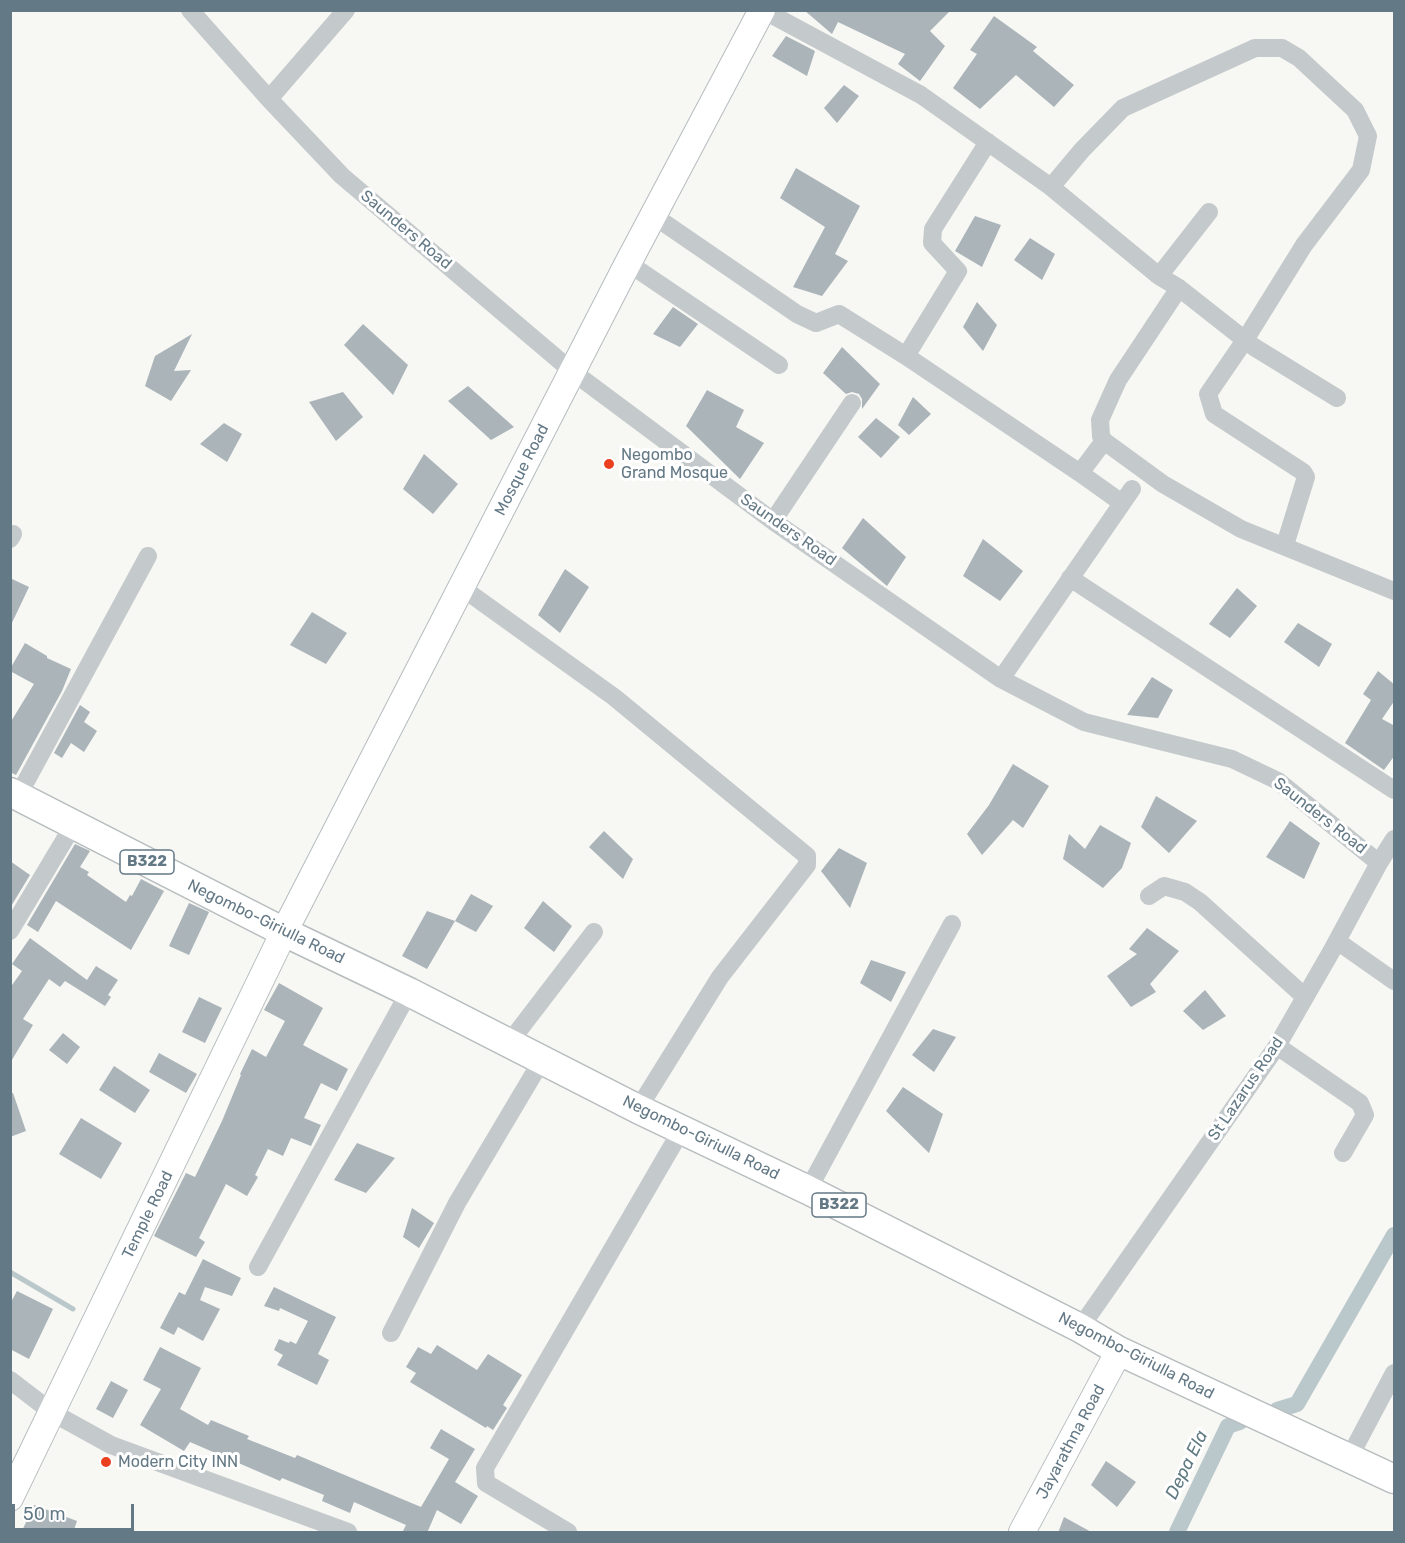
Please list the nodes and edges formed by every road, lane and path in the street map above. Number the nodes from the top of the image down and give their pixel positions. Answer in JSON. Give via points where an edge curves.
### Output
{"nodes":[{"id":1,"x":190,"y":10,"type":"edge"},
{"id":2,"x":346,"y":10,"type":"edge"},
{"id":3,"x":762,"y":10,"type":"edge"},
{"id":4,"x":269,"y":99,"type":"junction"},
{"id":5,"x":988,"y":142,"type":"junction"},
{"id":6,"x":1051,"y":187,"type":"junction"},
{"id":7,"x":1209,"y":212,"type":"dead end"},
{"id":8,"x":654,"y":216,"type":"junction"},
{"id":9,"x":628,"y":263,"type":"junction"},
{"id":10,"x":1159,"y":276,"type":"junction"},
{"id":11,"x":1179,"y":288,"type":"junction"},
{"id":12,"x":1245,"y":340,"type":"junction"},
{"id":13,"x":906,"y":356,"type":"junction"},
{"id":14,"x":779,"y":365,"type":"dead end"},
{"id":15,"x":573,"y":372,"type":"junction"},
{"id":16,"x":1337,"y":398,"type":"dead end"},
{"id":17,"x":852,"y":403,"type":"dead end"},
{"id":18,"x":1104,"y":441,"type":"junction"},
{"id":19,"x":1080,"y":472,"type":"junction"},
{"id":20,"x":773,"y":521,"type":"junction"},
{"id":21,"x":1285,"y":545,"type":"junction"},
{"id":22,"x":148,"y":556,"type":"dead end"},
{"id":23,"x":1070,"y":578,"type":"junction"},
{"id":24,"x":461,"y":586,"type":"junction"},
{"id":25,"x":1395,"y":591,"type":"edge"},
{"id":26,"x":1001,"y":679,"type":"junction"},
{"id":27,"x":1395,"y":790,"type":"edge"},
{"id":28,"x":14,"y":794,"type":"edge"},
{"id":29,"x":74,"y":824,"type":"junction"},
{"id":30,"x":1395,"y":839,"type":"edge"},
{"id":31,"x":1379,"y":862,"type":"junction"},
{"id":32,"x":1149,"y":896,"type":"dead end"},
{"id":33,"x":952,"y":924,"type":"dead end"},
{"id":34,"x":10,"y":932,"type":"edge"},
{"id":35,"x":284,"y":932,"type":"junction"},
{"id":36,"x":594,"y":932,"type":"dead end"},
{"id":37,"x":1337,"y":941,"type":"junction"},
{"id":38,"x":1395,"y":981,"type":"edge"},
{"id":39,"x":409,"y":992,"type":"junction"},
{"id":40,"x":1305,"y":997,"type":"junction"},
{"id":41,"x":509,"y":1043,"type":"junction"},
{"id":42,"x":1277,"y":1047,"type":"junction"},
{"id":43,"x":542,"y":1060,"type":"junction"},
{"id":44,"x":638,"y":1109,"type":"junction"},
{"id":45,"x":681,"y":1129,"type":"junction"},
{"id":46,"x":1343,"y":1153,"type":"dead end"},
{"id":47,"x":808,"y":1190,"type":"junction"},
{"id":48,"x":258,"y":1267,"type":"dead end"},
{"id":49,"x":1080,"y":1328,"type":"junction"},
{"id":50,"x":391,"y":1333,"type":"dead end"},
{"id":51,"x":1119,"y":1351,"type":"junction"},
{"id":52,"x":1395,"y":1373,"type":"edge"},
{"id":53,"x":10,"y":1380,"type":"edge"},
{"id":54,"x":53,"y":1413,"type":"junction"},
{"id":55,"x":1348,"y":1458,"type":"junction"},
{"id":56,"x":1395,"y":1479,"type":"edge"},
{"id":57,"x":10,"y":1498,"type":"edge"},
{"id":58,"x":348,"y":1533,"type":"edge"},
{"id":59,"x":568,"y":1533,"type":"edge"},
{"id":60,"x":1022,"y":1533,"type":"edge"}],
"edges":[{"from":1,"to":4,"type":"street","name":"Saunders Road"},
{"from":2,"to":4,"type":"street"},
{"from":3,"to":5,"type":"street","via":[[921,95]]},
{"from":3,"to":8,"type":"street","name":"Mosque Road"},
{"from":4,"to":15,"type":"street","name":"Saunders Road","via":[[342,176]]},
{"from":5,"to":6,"type":"street"},
{"from":5,"to":13,"type":"street","via":[[933,229],[932,243],[958,272]]},
{"from":6,"to":10,"type":"street"},
{"from":6,"to":12,"type":"street","via":[[1123,108],[1255,48],[1282,48],[1299,58],[1355,110],[1368,136],[1361,170],[1304,245]]},
{"from":7,"to":10,"type":"street"},
{"from":8,"to":9,"type":"street","name":"Mosque Road"},
{"from":8,"to":13,"type":"street","via":[[798,314],[816,323],[839,314]]},
{"from":9,"to":14,"type":"street"},
{"from":9,"to":15,"type":"street","name":"Mosque Road"},
{"from":10,"to":11,"type":"street"},
{"from":11,"to":12,"type":"street"},
{"from":11,"to":18,"type":"street","via":[[1118,380],[1100,420]]},
{"from":12,"to":16,"type":"street"},
{"from":12,"to":21,"type":"street","via":[[1208,394],[1214,414],[1306,477]]},
{"from":13,"to":19,"type":"street"},
{"from":15,"to":20,"type":"street","name":"Saunders Road"},
{"from":15,"to":24,"type":"street","name":"Mosque Road"},
{"from":17,"to":20,"type":"street"},
{"from":18,"to":19,"type":"street"},
{"from":18,"to":21,"type":"street","via":[[1163,484],[1242,529]]},
{"from":19,"to":23,"type":"street","via":[[1127,496]]},
{"from":20,"to":26,"type":"street","name":"Saunders Road"},
{"from":21,"to":25,"type":"street"},
{"from":22,"to":28,"type":"street"},
{"from":23,"to":26,"type":"street"},
{"from":23,"to":27,"type":"street"},
{"from":24,"to":35,"type":"street","name":"Mosque Road"},
{"from":24,"to":44,"type":"street","via":[[614,697],[807,856],[807,865],[720,977]]},
{"from":26,"to":31,"type":"street","name":"Saunders Road","via":[[1084,722],[1232,759],[1278,781]]},
{"from":28,"to":29,"type":"main road","name":"Negombo-Giriulla Road","number":"B322"},
{"from":29,"to":34,"type":"street"},
{"from":29,"to":35,"type":"main road","name":"Negombo-Giriulla Road","number":"B322"},
{"from":30,"to":31,"type":"street","name":"St Lazarus Road"},
{"from":31,"to":37,"type":"street","name":"St Lazarus Road"},
{"from":32,"to":40,"type":"street","via":[[1164,886],[1185,892]]},
{"from":33,"to":47,"type":"street"},
{"from":35,"to":39,"type":"main road","name":"Negombo-Giriulla Road","number":"B322"},
{"from":35,"to":54,"type":"street","name":"Temple Road"},
{"from":36,"to":41,"type":"street"},
{"from":37,"to":38,"type":"street"},
{"from":37,"to":40,"type":"street","name":"St Lazarus Road"},
{"from":39,"to":41,"type":"main road","name":"Negombo-Giriulla Road","number":"B322"},
{"from":39,"to":48,"type":"street"},
{"from":40,"to":42,"type":"street","name":"St Lazarus Road"},
{"from":41,"to":43,"type":"main road","name":"Negombo-Giriulla Road","number":"B322"},
{"from":42,"to":46,"type":"street","via":[[1360,1103],[1365,1115]]},
{"from":42,"to":49,"type":"street","name":"St Lazarus Road"},
{"from":43,"to":44,"type":"main road","name":"Negombo-Giriulla Road","number":"B322"},
{"from":43,"to":50,"type":"street","via":[[457,1203]]},
{"from":44,"to":45,"type":"main road","name":"Negombo-Giriulla Road","number":"B322"},
{"from":45,"to":47,"type":"main road","name":"Negombo-Giriulla Road","number":"B322"},
{"from":45,"to":59,"type":"street","via":[[485,1468],[486,1483]]},
{"from":47,"to":49,"type":"main road","name":"Negombo-Giriulla Road","number":"B322"},
{"from":49,"to":51,"type":"main road","name":"Negombo-Giriulla Road","number":"B322"},
{"from":51,"to":55,"type":"main road","name":"Negombo-Giriulla Road","number":"B322"},
{"from":51,"to":60,"type":"street","name":"Jayarathna Road"},
{"from":52,"to":55,"type":"street"},
{"from":53,"to":54,"type":"street"},
{"from":54,"to":57,"type":"street","name":"Temple Road"},
{"from":54,"to":58,"type":"street","via":[[111,1445]]},
{"from":55,"to":56,"type":"main road","name":"Negombo-Giriulla Road","number":"B322"}]}
